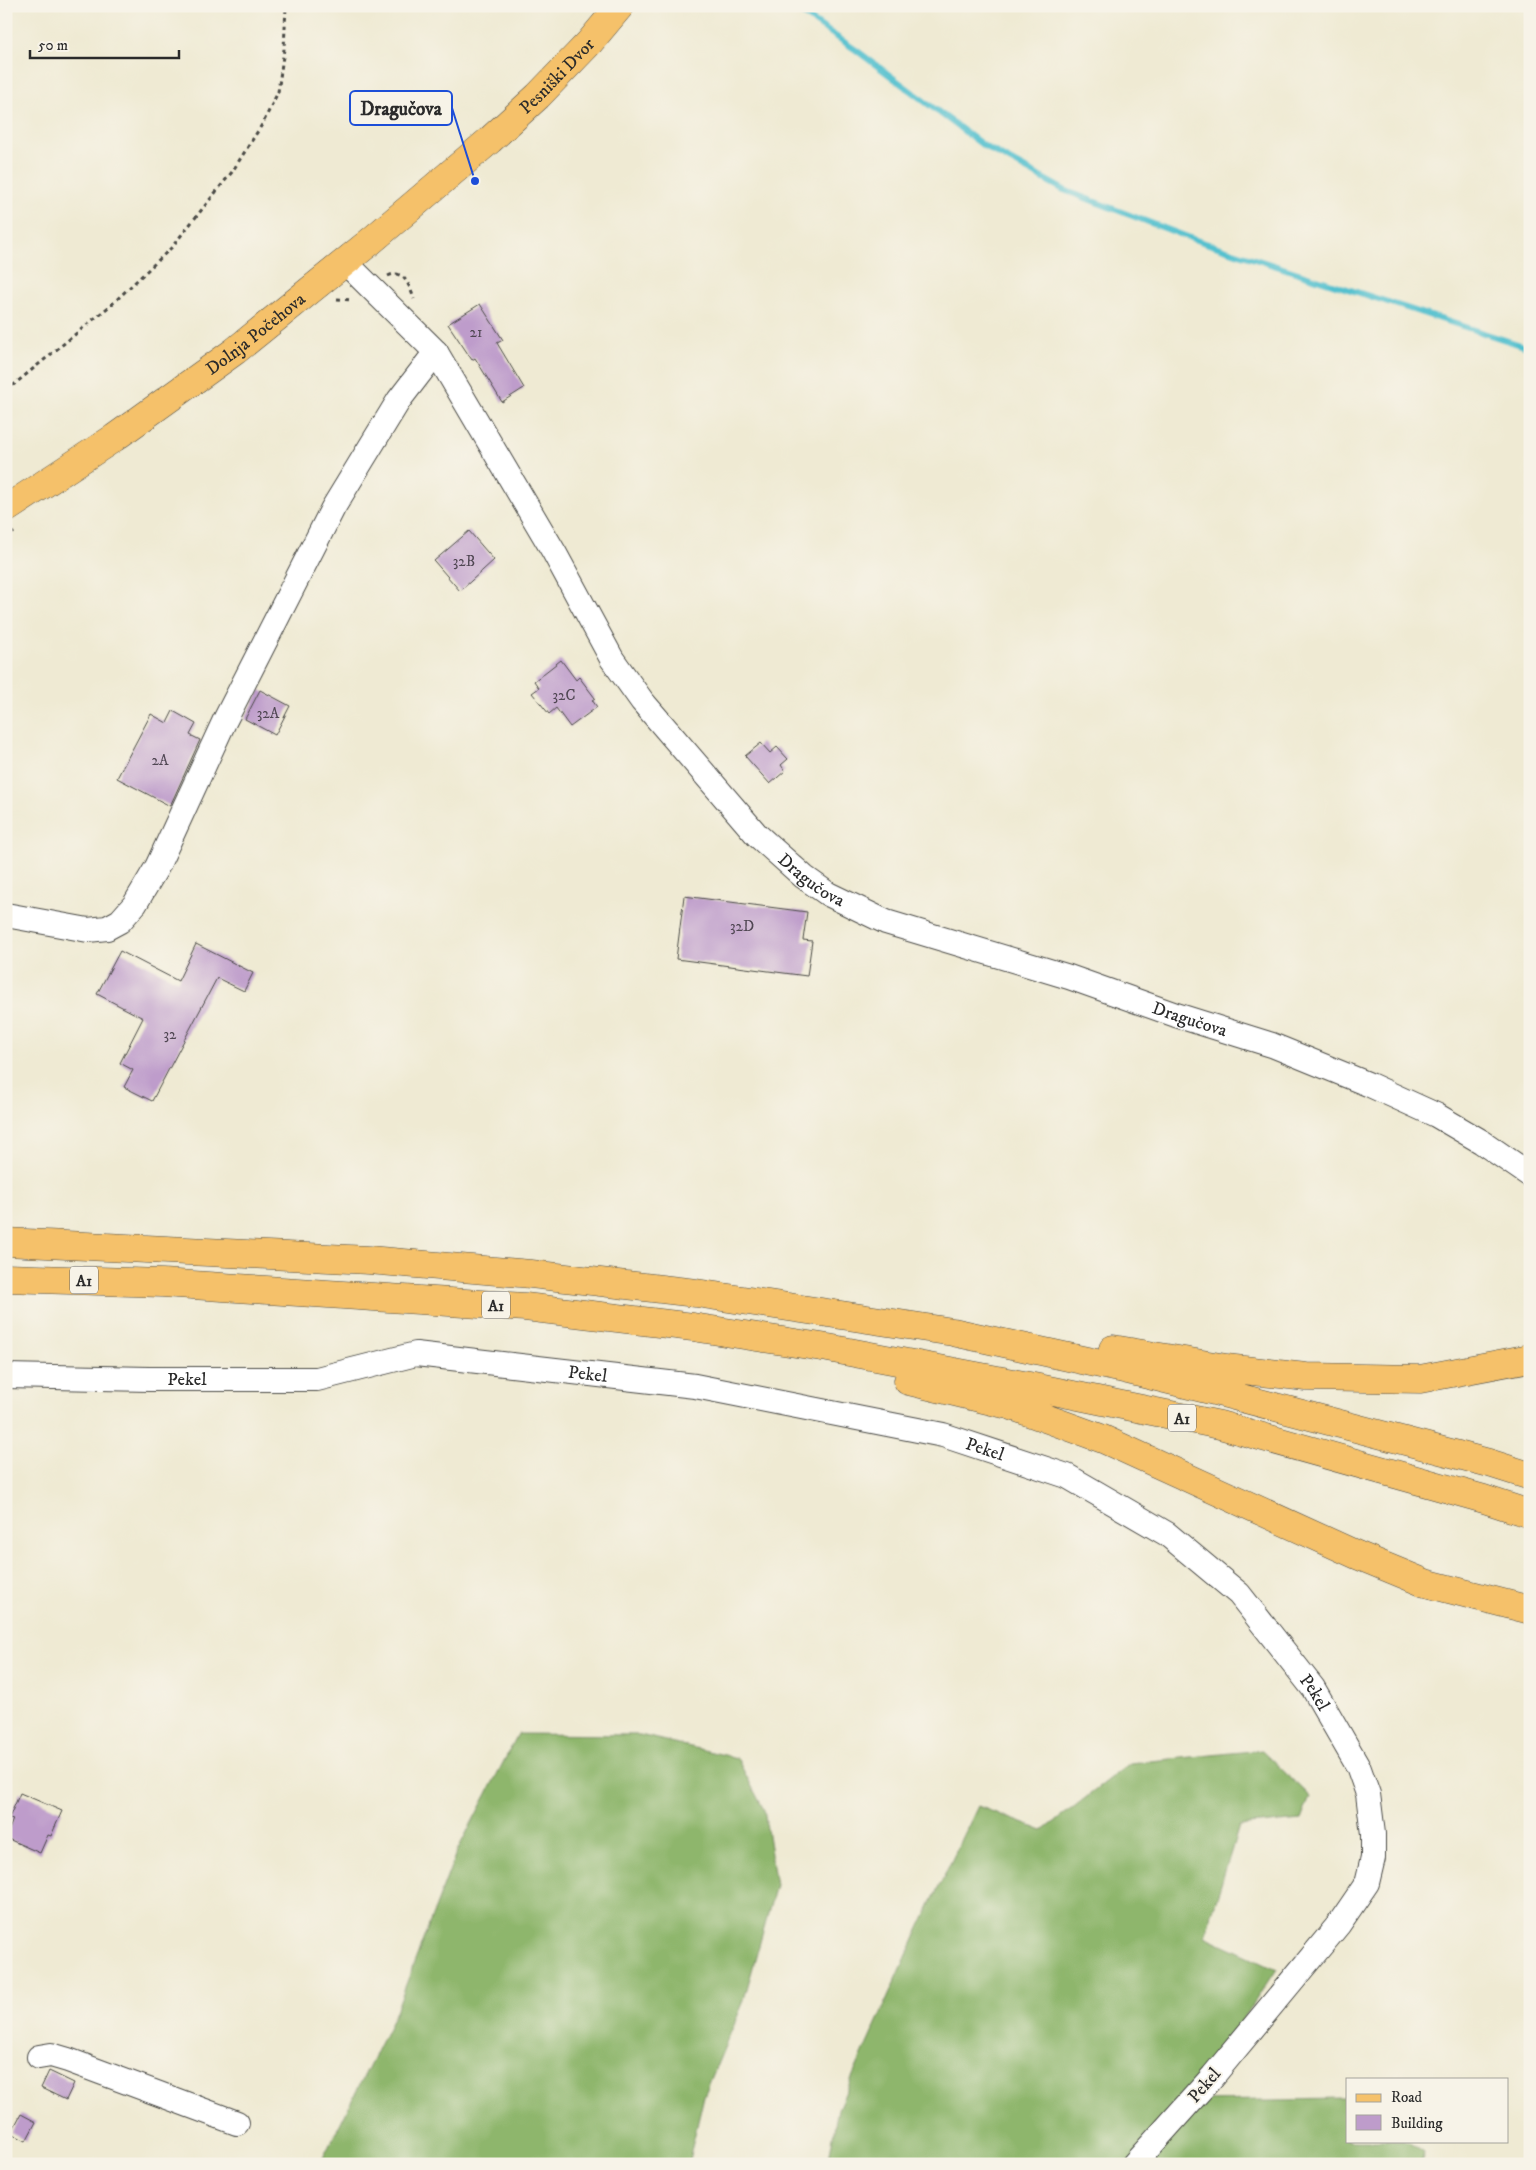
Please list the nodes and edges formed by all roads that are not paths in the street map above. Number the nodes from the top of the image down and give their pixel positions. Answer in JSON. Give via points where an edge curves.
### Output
{"nodes":[{"id":1,"x":620,"y":6,"type":"edge"},
{"id":2,"x":490,"y":140,"type":"joint"},
{"id":3,"x":345,"y":262,"type":"junction"},
{"id":4,"x":436,"y":352,"type":"junction"},
{"id":5,"x":6,"y":509,"type":"edge"},
{"id":6,"x":6,"y":915,"type":"edge"},
{"id":7,"x":1530,"y":1175,"type":"edge"},
{"id":8,"x":6,"y":1242,"type":"edge"},
{"id":9,"x":6,"y":1278,"type":"edge"},
{"id":10,"x":953,"y":1332,"type":"junction"},
{"id":11,"x":828,"y":1348,"type":"junction"},
{"id":12,"x":1530,"y":1358,"type":"edge"},
{"id":13,"x":6,"y":1376,"type":"edge"},
{"id":14,"x":1530,"y":1476,"type":"edge"},
{"id":15,"x":1530,"y":1514,"type":"edge"},
{"id":16,"x":1530,"y":1610,"type":"edge"},
{"id":17,"x":39,"y":2057,"type":"dead end"},
{"id":18,"x":237,"y":2123,"type":"dead end"},
{"id":19,"x":1134,"y":2164,"type":"edge"}],
"edges":[{"from":1,"to":2,"type":"main road","name":"Pesniški Dvor","via":[[538,96]]},
{"from":2,"to":3,"type":"main road","name":"Dolnja Počehova"},
{"from":3,"to":4,"type":"street","name":"Dragučova"},
{"from":3,"to":5,"type":"main road","name":"Dolnja Počehova","via":[[235,351]]},
{"from":4,"to":6,"type":"street","via":[[399,400],[334,508],[224,722],[157,867],[135,904],[120,921],[107,928],[88,930]]},
{"from":4,"to":7,"type":"street","name":"Dragučova","via":[[554,552],[612,659],[642,701],[757,835],[804,877],[828,894],[886,922],[1069,977],[1272,1045],[1370,1085],[1436,1115]]},
{"from":8,"to":10,"type":"main road","number":"A1","via":[[369,1260],[531,1274],[696,1293]]},
{"from":9,"to":11,"type":"main road","number":"A1","via":[[162,1282],[525,1307],[694,1327]]},
{"from":10,"to":12,"type":"main road","via":[[991,1324],[1128,1352],[1306,1377],[1420,1378]]},
{"from":10,"to":14,"type":"main road","number":"A1","via":[[1226,1394]]},
{"from":11,"to":15,"type":"main road","number":"A1","via":[[1220,1426]]},
{"from":11,"to":16,"type":"main road","via":[[867,1371],[1012,1406],[1103,1439],[1425,1583]]},
{"from":13,"to":19,"type":"street","name":"Pekel","via":[[317,1379],[416,1354],[695,1386],[943,1435],[1067,1476],[1167,1534],[1239,1594],[1313,1688],[1358,1766],[1368,1794],[1373,1858],[1367,1883],[1339,1924],[1213,2076]]},
{"from":17,"to":18,"type":"street","via":[[51,2055],[68,2060]]}]}
